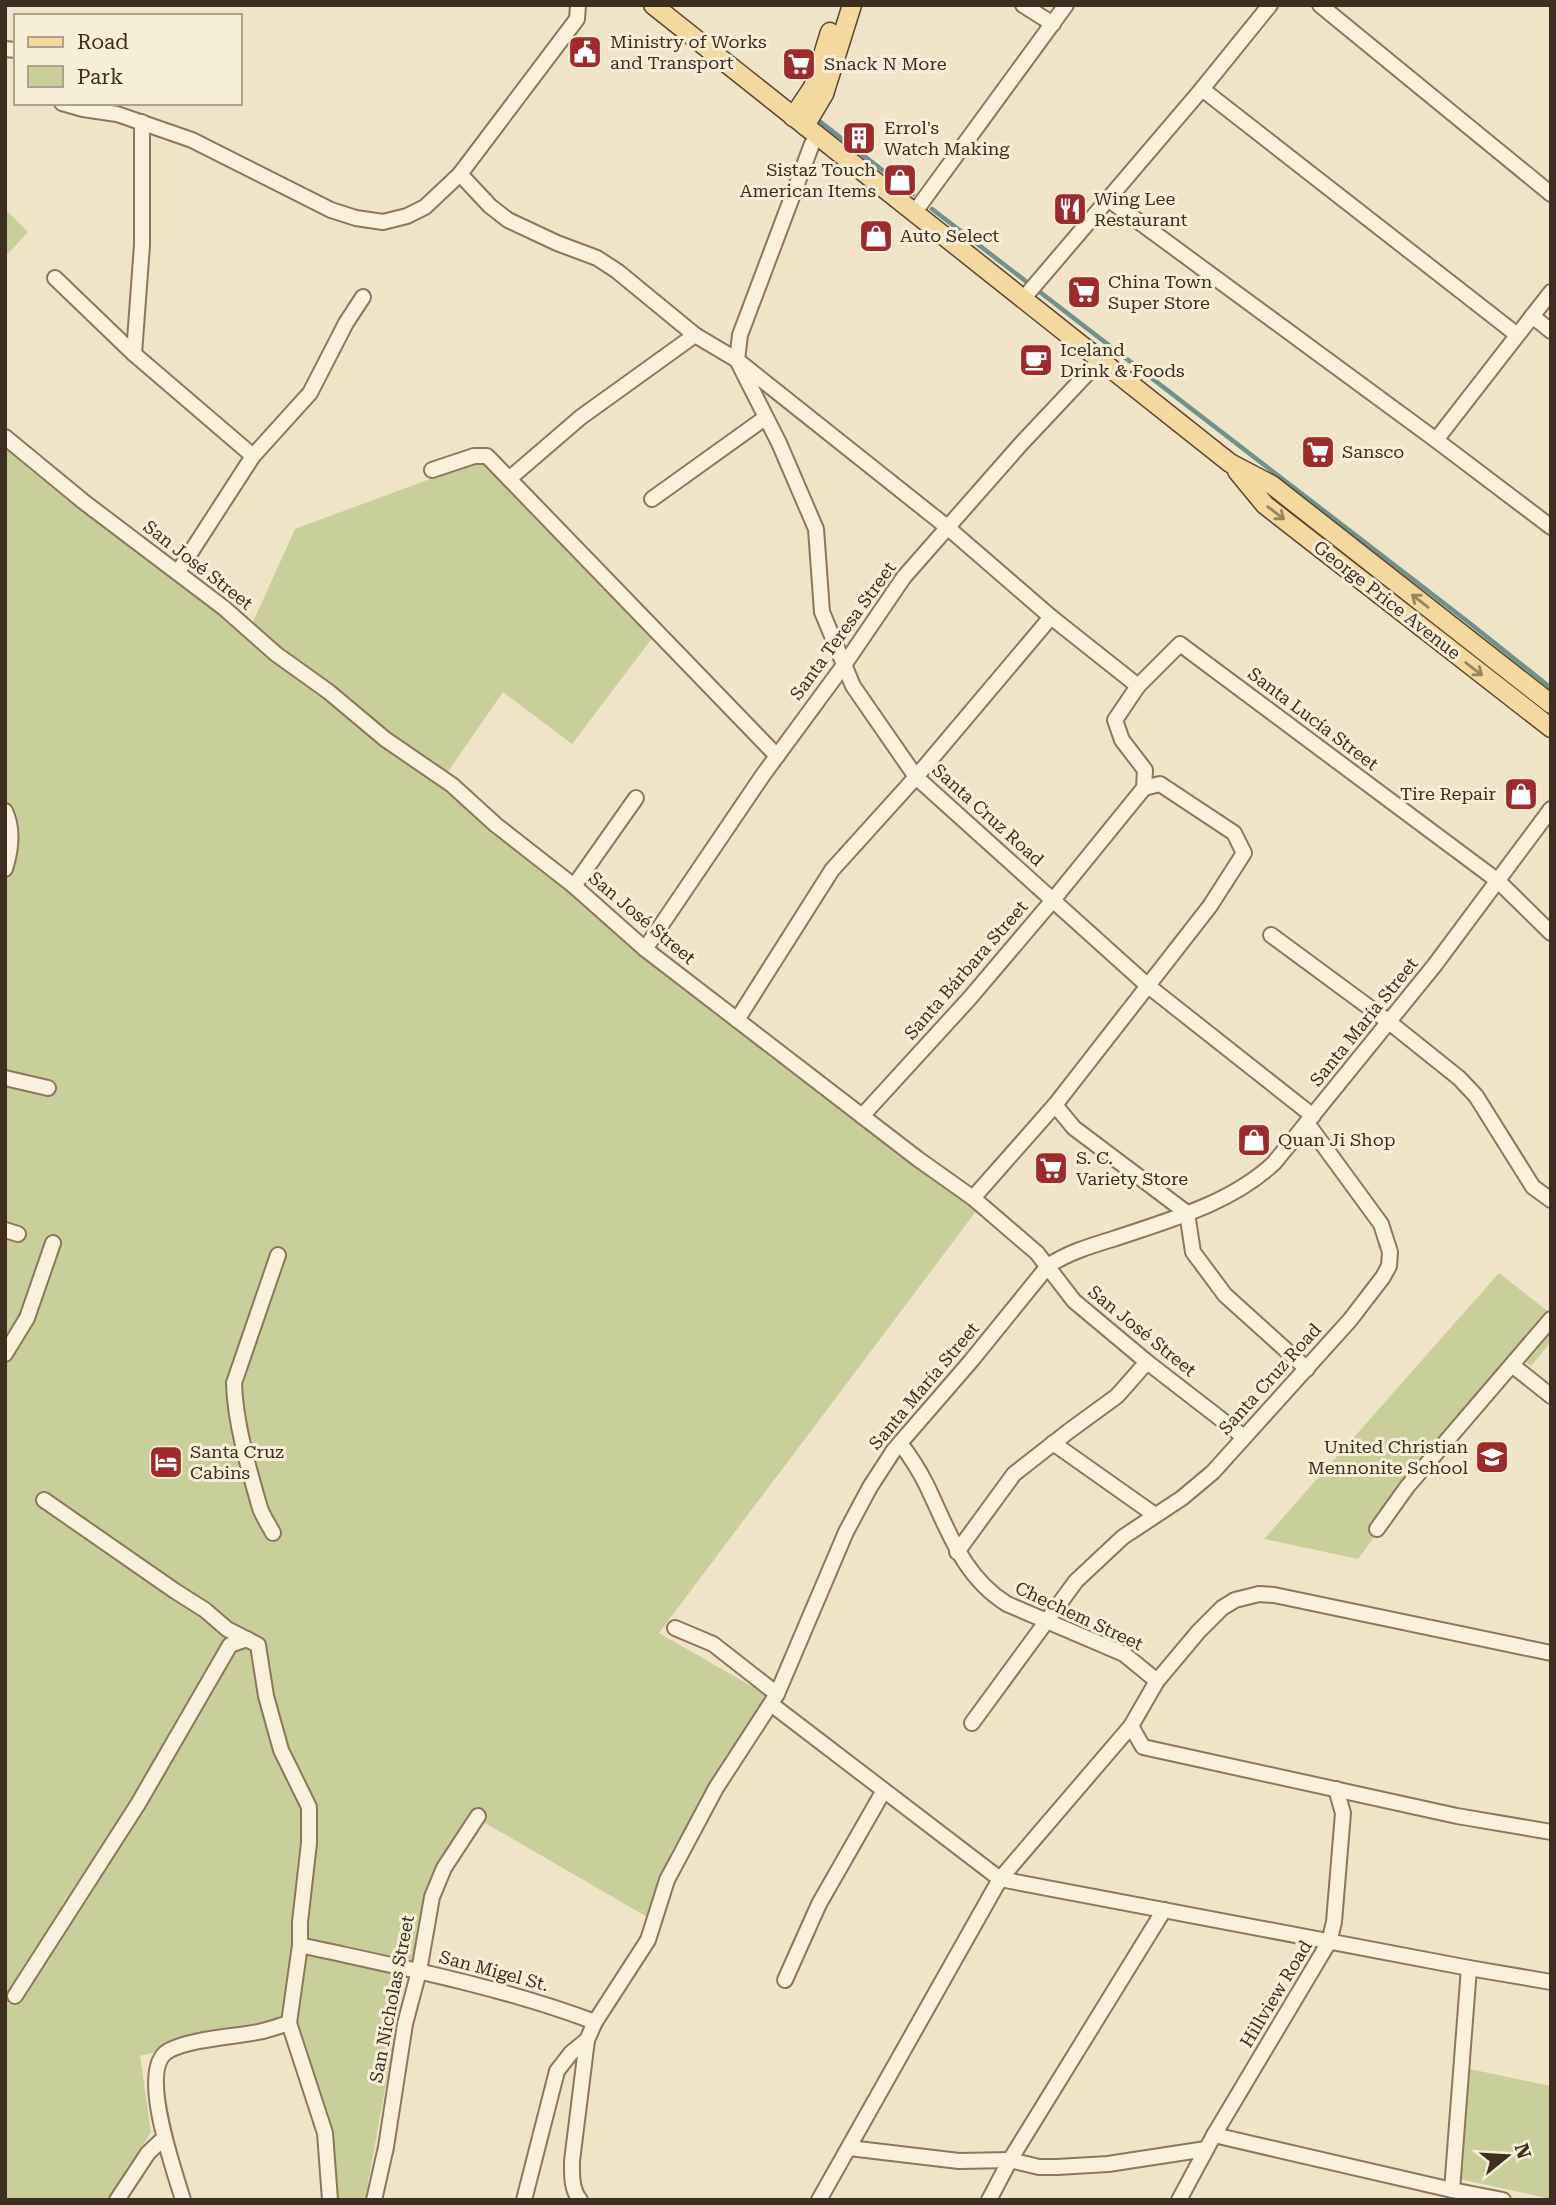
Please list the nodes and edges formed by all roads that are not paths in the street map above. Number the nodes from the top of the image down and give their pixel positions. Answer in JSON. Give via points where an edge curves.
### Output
{"nodes":[{"id":1,"x":578,"y":5,"type":"edge"},
{"id":2,"x":653,"y":5,"type":"edge"},
{"id":3,"x":839,"y":5,"type":"edge"},
{"id":4,"x":852,"y":5,"type":"edge"},
{"id":5,"x":1023,"y":5,"type":"edge"},
{"id":6,"x":1066,"y":5,"type":"edge"},
{"id":7,"x":1270,"y":5,"type":"edge"},
{"id":8,"x":1320,"y":5,"type":"edge"},
{"id":9,"x":1053,"y":24,"type":"junction"},
{"id":10,"x":1202,"y":89,"type":"junction"},
{"id":11,"x":69,"y":105,"type":"edge"},
{"id":12,"x":142,"y":122,"type":"junction"},
{"id":13,"x":805,"y":126,"type":"junction"},
{"id":14,"x":460,"y":174,"type":"junction"},
{"id":15,"x":1551,"y":194,"type":"edge"},
{"id":16,"x":1108,"y":199,"type":"junction"},
{"id":17,"x":914,"y":213,"type":"junction"},
{"id":18,"x":55,"y":278,"type":"dead end"},
{"id":19,"x":1551,"y":292,"type":"edge"},
{"id":20,"x":363,"y":297,"type":"dead end"},
{"id":21,"x":1023,"y":299,"type":"junction"},
{"id":22,"x":1532,"y":316,"type":"junction"},
{"id":23,"x":1551,"y":331,"type":"edge"},
{"id":24,"x":1516,"y":334,"type":"junction"},
{"id":25,"x":695,"y":335,"type":"junction"},
{"id":26,"x":134,"y":354,"type":"junction"},
{"id":27,"x":737,"y":360,"type":"junction"},
{"id":28,"x":1101,"y":360,"type":"junction"},
{"id":29,"x":765,"y":418,"type":"junction"},
{"id":30,"x":5,"y":437,"type":"edge"},
{"id":31,"x":1436,"y":440,"type":"junction"},
{"id":32,"x":253,"y":456,"type":"junction"},
{"id":33,"x":1230,"y":463,"type":"junction"},
{"id":34,"x":432,"y":470,"type":"dead end"},
{"id":35,"x":509,"y":479,"type":"junction"},
{"id":36,"x":652,"y":499,"type":"dead end"},
{"id":37,"x":947,"y":527,"type":"junction"},
{"id":38,"x":1551,"y":527,"type":"edge"},
{"id":39,"x":178,"y":572,"type":"junction"},
{"id":40,"x":1051,"y":617,"type":"junction"},
{"id":41,"x":844,"y":665,"type":"junction"},
{"id":42,"x":1138,"y":686,"type":"junction"},
{"id":43,"x":1551,"y":704,"type":"edge"},
{"id":44,"x":1551,"y":728,"type":"edge"},
{"id":45,"x":777,"y":756,"type":"junction"},
{"id":46,"x":1145,"y":770,"type":"junction"},
{"id":47,"x":916,"y":776,"type":"junction"},
{"id":48,"x":1160,"y":784,"type":"junction"},
{"id":49,"x":1144,"y":788,"type":"junction"},
{"id":50,"x":636,"y":798,"type":"dead end"},
{"id":51,"x":1551,"y":810,"type":"edge"},
{"id":52,"x":5,"y":811,"type":"edge"},
{"id":53,"x":5,"y":869,"type":"edge"},
{"id":54,"x":1499,"y":881,"type":"junction"},
{"id":55,"x":574,"y":886,"type":"junction"},
{"id":56,"x":1053,"y":901,"type":"junction"},
{"id":57,"x":1551,"y":933,"type":"edge"},
{"id":58,"x":1271,"y":935,"type":"dead end"},
{"id":59,"x":645,"y":949,"type":"junction"},
{"id":60,"x":1147,"y":985,"type":"junction"},
{"id":61,"x":737,"y":1020,"type":"junction"},
{"id":62,"x":1390,"y":1022,"type":"junction"},
{"id":63,"x":5,"y":1078,"type":"edge"},
{"id":64,"x":48,"y":1088,"type":"dead end"},
{"id":65,"x":1055,"y":1105,"type":"junction"},
{"id":66,"x":862,"y":1116,"type":"junction"},
{"id":67,"x":1310,"y":1119,"type":"junction"},
{"id":68,"x":973,"y":1198,"type":"junction"},
{"id":69,"x":1551,"y":1200,"type":"edge"},
{"id":70,"x":1187,"y":1213,"type":"junction"},
{"id":71,"x":53,"y":1243,"type":"dead end"},
{"id":72,"x":278,"y":1255,"type":"dead end"},
{"id":73,"x":1048,"y":1266,"type":"junction"},
{"id":74,"x":1551,"y":1319,"type":"edge"},
{"id":75,"x":5,"y":1354,"type":"edge"},
{"id":76,"x":1147,"y":1362,"type":"junction"},
{"id":77,"x":1512,"y":1365,"type":"junction"},
{"id":78,"x":1307,"y":1369,"type":"junction"},
{"id":79,"x":1551,"y":1396,"type":"edge"},
{"id":80,"x":1244,"y":1437,"type":"junction"},
{"id":81,"x":900,"y":1443,"type":"junction"},
{"id":82,"x":1053,"y":1443,"type":"junction"},
{"id":83,"x":44,"y":1500,"type":"dead end"},
{"id":84,"x":1155,"y":1515,"type":"junction"},
{"id":85,"x":1377,"y":1529,"type":"dead end"},
{"id":86,"x":273,"y":1533,"type":"dead end"},
{"id":87,"x":957,"y":1552,"type":"junction"},
{"id":88,"x":1048,"y":1622,"type":"junction"},
{"id":89,"x":675,"y":1628,"type":"dead end"},
{"id":90,"x":247,"y":1639,"type":"junction"},
{"id":91,"x":1551,"y":1653,"type":"edge"},
{"id":92,"x":1157,"y":1681,"type":"junction"},
{"id":93,"x":774,"y":1699,"type":"junction"},
{"id":94,"x":972,"y":1723,"type":"dead end"},
{"id":95,"x":1131,"y":1726,"type":"junction"},
{"id":96,"x":1336,"y":1789,"type":"junction"},
{"id":97,"x":883,"y":1792,"type":"junction"},
{"id":98,"x":478,"y":1816,"type":"dead end"},
{"id":99,"x":1551,"y":1832,"type":"edge"},
{"id":100,"x":1000,"y":1879,"type":"junction"},
{"id":101,"x":1164,"y":1910,"type":"junction"},
{"id":102,"x":1329,"y":1941,"type":"junction"},
{"id":103,"x":300,"y":1945,"type":"junction"},
{"id":104,"x":1469,"y":1968,"type":"junction"},
{"id":105,"x":419,"y":1971,"type":"junction"},
{"id":106,"x":785,"y":1980,"type":"dead end"},
{"id":107,"x":1551,"y":1982,"type":"edge"},
{"id":108,"x":15,"y":1996,"type":"dead end"},
{"id":109,"x":595,"y":2022,"type":"junction"},
{"id":110,"x":289,"y":2023,"type":"junction"},
{"id":111,"x":587,"y":2040,"type":"junction"},
{"id":112,"x":1214,"y":2135,"type":"junction"},
{"id":113,"x":164,"y":2138,"type":"junction"},
{"id":114,"x":849,"y":2148,"type":"junction"},
{"id":115,"x":1206,"y":2149,"type":"junction"},
{"id":116,"x":1010,"y":2160,"type":"junction"},
{"id":117,"x":1452,"y":2190,"type":"junction"},
{"id":118,"x":117,"y":2200,"type":"edge"},
{"id":119,"x":183,"y":2200,"type":"edge"},
{"id":120,"x":330,"y":2200,"type":"edge"},
{"id":121,"x":374,"y":2200,"type":"edge"},
{"id":122,"x":524,"y":2200,"type":"edge"},
{"id":123,"x":580,"y":2200,"type":"edge"},
{"id":124,"x":819,"y":2200,"type":"edge"},
{"id":125,"x":989,"y":2200,"type":"edge"},
{"id":126,"x":1179,"y":2200,"type":"edge"},
{"id":127,"x":1503,"y":2200,"type":"edge"}],
"edges":[{"from":1,"to":14,"type":"street","via":[[577,19]]},
{"from":2,"to":13,"type":"main road","name":"George Price Avenue"},
{"from":3,"to":13,"type":"main road"},
{"from":4,"to":13,"type":"main road","via":[[824,94]]},
{"from":5,"to":9,"type":"street"},
{"from":6,"to":9,"type":"street"},
{"from":7,"to":10,"type":"street"},
{"from":8,"to":15,"type":"street"},
{"from":9,"to":17,"type":"street"},
{"from":10,"to":16,"type":"street"},
{"from":10,"to":24,"type":"street"},
{"from":11,"to":12,"type":"street"},
{"from":12,"to":14,"type":"street","via":[[192,139],[331,210],[356,218],[383,222],[407,216],[425,207]]},
{"from":12,"to":26,"type":"street","via":[[142,245]]},
{"from":13,"to":17,"type":"main road","name":"George Price Avenue"},
{"from":13,"to":27,"type":"street","via":[[812,144],[740,335]]},
{"from":14,"to":25,"type":"street","via":[[508,220],[597,258]]},
{"from":16,"to":21,"type":"street"},
{"from":16,"to":31,"type":"street"},
{"from":17,"to":21,"type":"main road","name":"George Price Avenue"},
{"from":18,"to":26,"type":"street"},
{"from":19,"to":22,"type":"street"},
{"from":20,"to":32,"type":"street","via":[[310,393]]},
{"from":21,"to":28,"type":"main road","name":"George Price Avenue"},
{"from":22,"to":23,"type":"street"},
{"from":22,"to":24,"type":"street"},
{"from":24,"to":31,"type":"street"},
{"from":25,"to":27,"type":"street"},
{"from":25,"to":35,"type":"street","via":[[581,417]]},
{"from":26,"to":32,"type":"street"},
{"from":27,"to":29,"type":"street","name":"Santa Cruz Road"},
{"from":27,"to":37,"type":"street"},
{"from":28,"to":33,"type":"main road","name":"George Price Avenue"},
{"from":28,"to":37,"type":"street","name":"Santa Teresa Street"},
{"from":29,"to":36,"type":"street"},
{"from":29,"to":41,"type":"street","name":"Santa Cruz Road","via":[[816,529],[822,612]]},
{"from":30,"to":39,"type":"street","name":"San José Street"},
{"from":31,"to":38,"type":"street"},
{"from":32,"to":39,"type":"street"},
{"from":43,"to":33,"type":"main road","name":"George Price Avenue","one_way":true,"via":[[1272,485]]},
{"from":33,"to":44,"type":"main road","name":"George Price Avenue","one_way":true,"via":[[1265,505]]},
{"from":34,"to":35,"type":"street","via":[[487,456]]},
{"from":35,"to":45,"type":"street"},
{"from":37,"to":40,"type":"street"},
{"from":37,"to":41,"type":"street","name":"Santa Teresa Street","via":[[904,577]]},
{"from":39,"to":55,"type":"street","name":"San José Street"},
{"from":40,"to":42,"type":"street"},
{"from":40,"to":47,"type":"street"},
{"from":41,"to":45,"type":"street","name":"Santa Teresa Street"},
{"from":41,"to":47,"type":"street","name":"Santa Cruz Road","via":[[853,686]]},
{"from":42,"to":46,"type":"street","via":[[1115,720],[1122,740]]},
{"from":42,"to":54,"type":"street","name":"Santa Lucía Street","via":[[1180,644]]},
{"from":45,"to":59,"type":"street","name":"Santa Teresa Street"},
{"from":46,"to":48,"type":"street"},
{"from":46,"to":49,"type":"street"},
{"from":47,"to":56,"type":"street","name":"Santa Cruz Road"},
{"from":47,"to":61,"type":"street","via":[[832,870]]},
{"from":48,"to":49,"type":"street"},
{"from":48,"to":60,"type":"street","via":[[1234,833],[1244,853],[1210,906]]},
{"from":49,"to":56,"type":"street","name":"Santa Bárbara Street"},
{"from":50,"to":55,"type":"street"},
{"from":51,"to":54,"type":"street","name":"Santa María Street"},
{"from":52,"to":53,"type":"street","via":[[12,841]]},
{"from":54,"to":57,"type":"street","name":"Santa Lucía Street"},
{"from":54,"to":62,"type":"street","name":"Santa María Street"},
{"from":55,"to":59,"type":"street","name":"San José Street"},
{"from":56,"to":60,"type":"street","name":"Santa Cruz Road"},
{"from":56,"to":66,"type":"street","name":"Santa Bárbara Street"},
{"from":58,"to":62,"type":"street"},
{"from":59,"to":61,"type":"street","name":"San José Street"},
{"from":60,"to":65,"type":"street"},
{"from":60,"to":67,"type":"street","name":"Santa Cruz Road"},
{"from":61,"to":66,"type":"street","name":"San José Street"},
{"from":62,"to":67,"type":"street","name":"Santa María Street"},
{"from":62,"to":69,"type":"street","via":[[1476,1096],[1533,1187]]},
{"from":63,"to":64,"type":"street"},
{"from":65,"to":68,"type":"street"},
{"from":65,"to":70,"type":"street","via":[[1074,1128]]},
{"from":66,"to":68,"type":"street","name":"San José Street"},
{"from":67,"to":70,"type":"street","name":"Santa María Street","via":[[1252,1182]]},
{"from":67,"to":78,"type":"street","name":"Santa Cruz Road","via":[[1381,1224],[1390,1252],[1383,1277]]},
{"from":68,"to":73,"type":"street","name":"San José Street"},
{"from":70,"to":73,"type":"street","name":"Santa María Street","via":[[1069,1254]]},
{"from":70,"to":78,"type":"street","via":[[1193,1252],[1225,1295]]},
{"from":71,"to":75,"type":"street","via":[[27,1318]]},
{"from":72,"to":86,"type":"street","via":[[234,1383],[261,1511]]},
{"from":73,"to":76,"type":"street","name":"San José Street","via":[[1074,1301]]},
{"from":73,"to":81,"type":"street","name":"Santa María Street"},
{"from":74,"to":77,"type":"street"},
{"from":76,"to":80,"type":"street","name":"San José Street"},
{"from":76,"to":82,"type":"street","via":[[1117,1396]]},
{"from":77,"to":79,"type":"street"},
{"from":77,"to":85,"type":"street","via":[[1407,1487]]},
{"from":78,"to":80,"type":"street","name":"Santa Cruz Road"},
{"from":80,"to":84,"type":"street","name":"Santa Cruz Road","via":[[1199,1485]]},
{"from":81,"to":87,"type":"street","name":"Chechem Street","via":[[926,1483]]},
{"from":81,"to":93,"type":"street","name":"Santa María Street","via":[[846,1532]]},
{"from":82,"to":84,"type":"street"},
{"from":82,"to":87,"type":"street","via":[[1014,1474]]},
{"from":83,"to":90,"type":"street"},
{"from":84,"to":88,"type":"street","name":"Santa Cruz Road","via":[[1090,1567]]},
{"from":87,"to":88,"type":"street","name":"Chechem Street","via":[[993,1595]]},
{"from":88,"to":92,"type":"street","name":"Chechem Street","via":[[1124,1654]]},
{"from":88,"to":94,"type":"street","name":"Santa Cruz Road"},
{"from":89,"to":93,"type":"street","via":[[713,1644]]},
{"from":90,"to":103,"type":"street","via":[[258,1645],[281,1750],[309,1807]]},
{"from":90,"to":108,"type":"street","via":[[230,1646],[138,1804]]},
{"from":91,"to":92,"type":"street","via":[[1259,1594],[1222,1608]]},
{"from":92,"to":95,"type":"street"},
{"from":93,"to":97,"type":"street"},
{"from":93,"to":109,"type":"street","name":"Santa María Street","via":[[698,1821],[667,1880],[648,1940]]},
{"from":95,"to":96,"type":"street","via":[[1143,1747]]},
{"from":95,"to":100,"type":"street"},
{"from":96,"to":99,"type":"street"},
{"from":96,"to":102,"type":"street","name":"Hillview Road","via":[[1343,1813]]},
{"from":97,"to":100,"type":"street"},
{"from":97,"to":106,"type":"street","via":[[820,1904]]},
{"from":98,"to":105,"type":"street","name":"San Nicholas Street","via":[[436,1884]]},
{"from":100,"to":101,"type":"street"},
{"from":100,"to":114,"type":"street"},
{"from":101,"to":102,"type":"street"},
{"from":101,"to":116,"type":"street"},
{"from":102,"to":104,"type":"street"},
{"from":102,"to":112,"type":"street","name":"Hillview Road"},
{"from":103,"to":105,"type":"street","name":"San Migel St."},
{"from":103,"to":110,"type":"street"},
{"from":104,"to":107,"type":"street"},
{"from":104,"to":117,"type":"street"},
{"from":105,"to":109,"type":"street","name":"San Migel St.","via":[[535,2000]]},
{"from":105,"to":121,"type":"street","name":"San Nicholas Street","via":[[405,2024]]},
{"from":109,"to":111,"type":"street","name":"Santa María Street"},
{"from":110,"to":113,"type":"street","via":[[178,2047],[161,2057],[155,2074]]},
{"from":110,"to":120,"type":"street","via":[[325,2133]]},
{"from":111,"to":122,"type":"street","name":"Santa María Street","via":[[557,2071]]},
{"from":111,"to":123,"type":"street","via":[[572,2161],[572,2180]]},
{"from":112,"to":115,"type":"street","name":"Hillview Road"},
{"from":112,"to":117,"type":"street"},
{"from":113,"to":118,"type":"street","via":[[148,2152]]},
{"from":113,"to":119,"type":"street"},
{"from":114,"to":116,"type":"street","via":[[959,2161]]},
{"from":114,"to":124,"type":"street"},
{"from":115,"to":116,"type":"street","via":[[1074,2167]]},
{"from":115,"to":126,"type":"street","name":"Hillview Road"},
{"from":116,"to":125,"type":"street"},
{"from":117,"to":127,"type":"street"}]}
